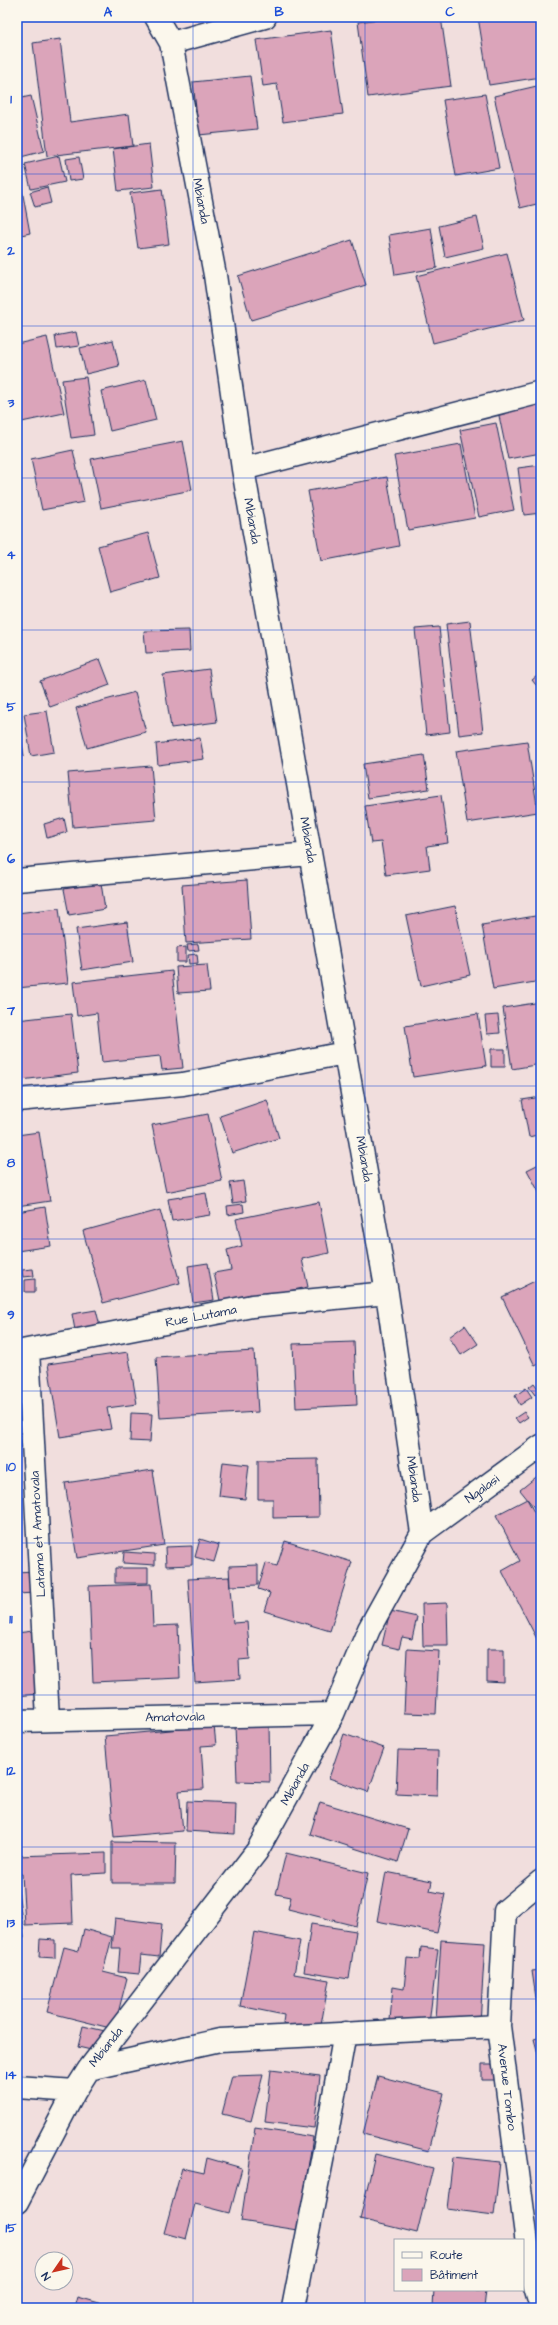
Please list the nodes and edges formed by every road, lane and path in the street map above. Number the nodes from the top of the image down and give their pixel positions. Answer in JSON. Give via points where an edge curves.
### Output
{"nodes":[{"id":1,"x":156,"y":17,"type":"edge"},
{"id":2,"x":266,"y":17,"type":"edge"},
{"id":3,"x":171,"y":43,"type":"junction"},
{"id":4,"x":541,"y":392,"type":"edge"},
{"id":5,"x":243,"y":469,"type":"junction"},
{"id":6,"x":310,"y":854,"type":"junction"},
{"id":7,"x":17,"y":880,"type":"edge"},
{"id":8,"x":345,"y":1053,"type":"junction"},
{"id":9,"x":17,"y":1100,"type":"edge"},
{"id":10,"x":387,"y":1293,"type":"junction"},
{"id":11,"x":22,"y":1351,"type":"edge"},
{"id":12,"x":541,"y":1446,"type":"edge"},
{"id":13,"x":422,"y":1533,"type":"junction"},
{"id":14,"x":333,"y":1714,"type":"junction"},
{"id":15,"x":48,"y":1719,"type":"junction"},
{"id":16,"x":17,"y":1721,"type":"edge"},
{"id":17,"x":541,"y":1881,"type":"edge"},
{"id":18,"x":500,"y":2026,"type":"junction"},
{"id":19,"x":345,"y":2033,"type":"junction"},
{"id":20,"x":89,"y":2069,"type":"junction"},
{"id":21,"x":17,"y":2087,"type":"edge"},
{"id":22,"x":75,"y":2091,"type":"junction"},
{"id":23,"x":17,"y":2202,"type":"edge"},
{"id":24,"x":536,"y":2271,"type":"edge"},
{"id":25,"x":293,"y":2308,"type":"edge"},
{"id":26,"x":525,"y":2308,"type":"edge"},
{"id":27,"x":541,"y":2308,"type":"edge"}],
"edges":[{"from":1,"to":3,"type":"street","name":"Mbianda"},
{"from":2,"to":3,"type":"street"},
{"from":3,"to":5,"type":"street","name":"Mbianda","via":[[215,275]]},
{"from":4,"to":5,"type":"street"},
{"from":5,"to":6,"type":"street","name":"Mbianda"},
{"from":6,"to":7,"type":"street"},
{"from":6,"to":8,"type":"street","name":"Mbianda"},
{"from":8,"to":9,"type":"street","via":[[182,1084]]},
{"from":8,"to":10,"type":"street","name":"Mbianda"},
{"from":10,"to":11,"type":"street","name":"Rue Lutama","via":[[252,1306]]},
{"from":10,"to":13,"type":"street","name":"Mbianda"},
{"from":11,"to":15,"type":"street","name":"Latama et Amatovala"},
{"from":12,"to":13,"type":"street","name":"Ngalasi"},
{"from":13,"to":14,"type":"street","name":"Mbianda","via":[[369,1630]]},
{"from":14,"to":15,"type":"street","name":"Amatovala"},
{"from":14,"to":20,"type":"street","name":"Mbianda","via":[[258,1851]]},
{"from":15,"to":16,"type":"street","name":"Amatovala"},
{"from":17,"to":18,"type":"street","name":"Avenue Tombo","via":[[506,1911]]},
{"from":18,"to":19,"type":"street"},
{"from":18,"to":24,"type":"street","name":"Avenue Tombo"},
{"from":19,"to":20,"type":"street","via":[[220,2040]]},
{"from":19,"to":25,"type":"street","via":[[326,2145]]},
{"from":20,"to":22,"type":"street","name":"Mbianda"},
{"from":21,"to":22,"type":"street"},
{"from":22,"to":23,"type":"street","name":"Mbianda"},
{"from":24,"to":26,"type":"street"},
{"from":24,"to":27,"type":"street","name":"Avenue Tombo"}]}
